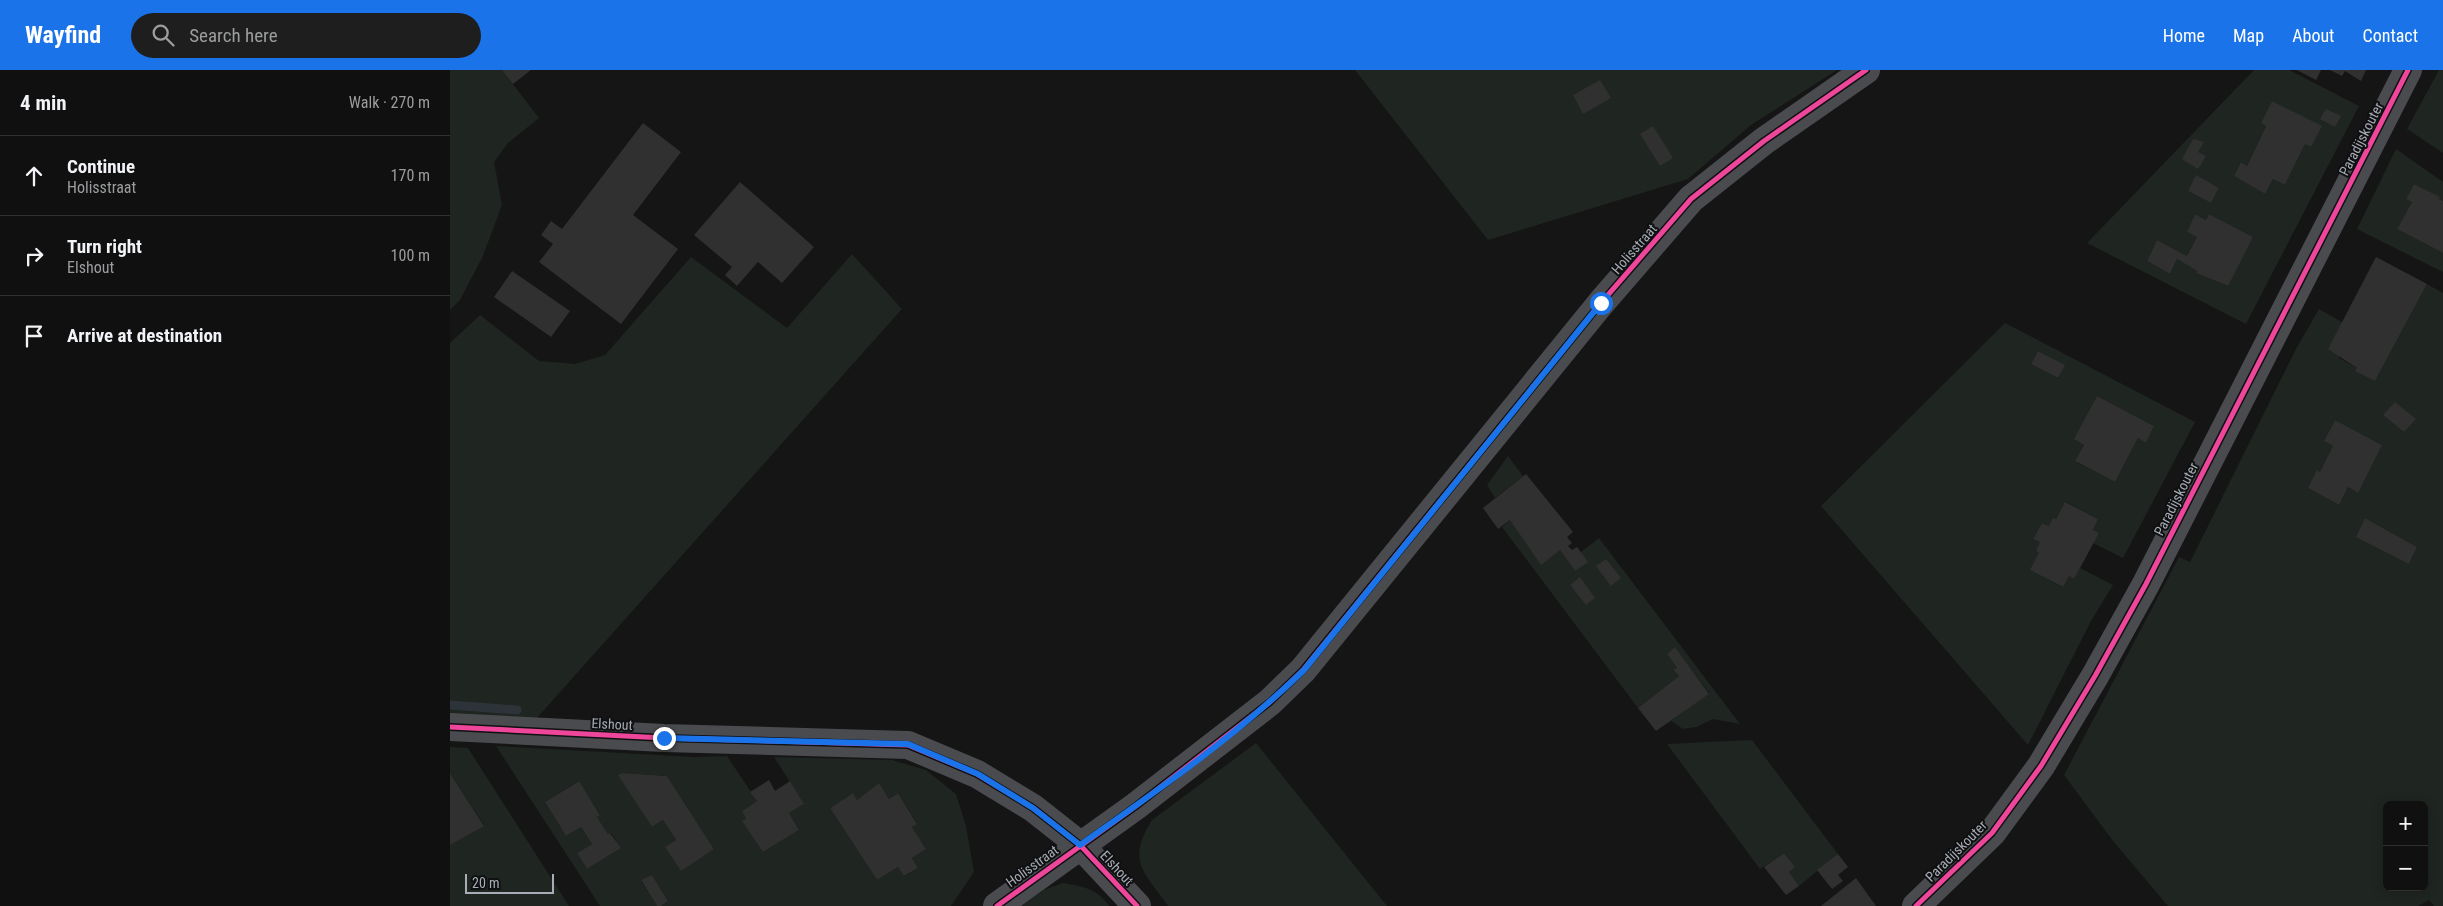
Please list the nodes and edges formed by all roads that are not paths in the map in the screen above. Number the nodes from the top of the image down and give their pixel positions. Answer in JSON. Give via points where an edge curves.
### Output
{"nodes":[{"id":1,"x":1866,"y":70,"type":"edge"},
{"id":2,"x":2408,"y":70,"type":"edge"},
{"id":3,"x":450,"y":727,"type":"edge"},
{"id":4,"x":1080,"y":845,"type":"junction"},
{"id":5,"x":997,"y":906,"type":"edge"},
{"id":6,"x":1137,"y":906,"type":"edge"},
{"id":7,"x":1916,"y":906,"type":"edge"}],
"edges":[{"from":1,"to":4,"type":"street","name":"Holisstraat","via":[[1764,140],[1691,199],[1601,303],[1304,670],[1270,702],[1136,806]]},
{"from":2,"to":7,"type":"street","name":"Paradijskouter","via":[[2146,584],[2095,676],[2041,766],[1992,833]]},
{"from":3,"to":4,"type":"street","name":"Elshout","via":[[674,738],[908,744],[978,774],[1033,808]]},
{"from":4,"to":5,"type":"street","name":"Holisstraat"},
{"from":4,"to":6,"type":"street","name":"Elshout"}]}
